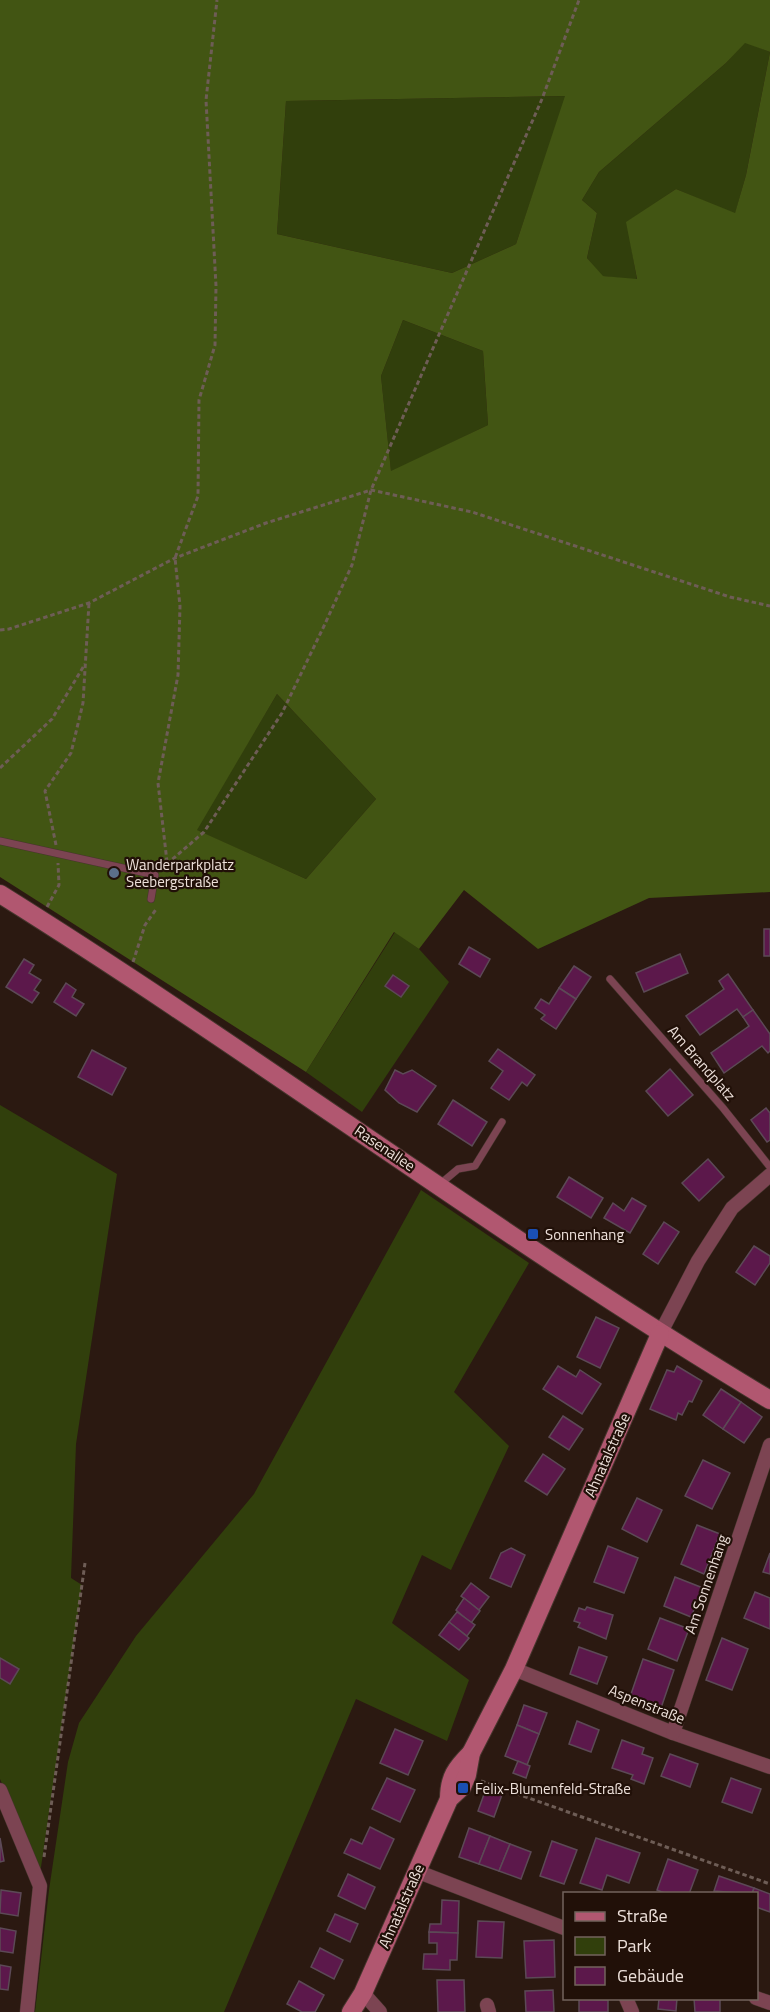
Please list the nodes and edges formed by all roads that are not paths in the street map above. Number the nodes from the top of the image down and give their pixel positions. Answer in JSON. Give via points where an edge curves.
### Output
{"nodes":[{"id":1,"x":0,"y":841,"type":"edge"},
{"id":2,"x":0,"y":894,"type":"edge"},
{"id":3,"x":151,"y":899,"type":"road end"},
{"id":4,"x":610,"y":980,"type":"dead end"},
{"id":5,"x":502,"y":1122,"type":"dead end"},
{"id":6,"x":770,"y":1167,"type":"edge"},
{"id":7,"x":770,"y":1176,"type":"edge"},
{"id":8,"x":439,"y":1185,"type":"junction"},
{"id":9,"x":660,"y":1334,"type":"junction"},
{"id":10,"x":770,"y":1400,"type":"edge"},
{"id":11,"x":770,"y":1445,"type":"edge"},
{"id":12,"x":513,"y":1669,"type":"junction"},
{"id":13,"x":673,"y":1733,"type":"junction"},
{"id":14,"x":471,"y":1753,"type":"junction"},
{"id":15,"x":770,"y":1767,"type":"edge"},
{"id":16,"x":0,"y":1790,"type":"edge"},
{"id":17,"x":449,"y":1799,"type":"junction"},
{"id":18,"x":416,"y":1871,"type":"junction"},
{"id":19,"x":563,"y":1928,"type":"edge"},
{"id":20,"x":363,"y":1993,"type":"junction"},
{"id":21,"x":27,"y":2012,"type":"edge"},
{"id":22,"x":351,"y":2012,"type":"edge"},
{"id":23,"x":380,"y":2012,"type":"edge"}],
"edges":[{"from":1,"to":3,"type":"lane","via":[[156,875]]},
{"from":2,"to":8,"type":"main road","name":"Rasenallee"},
{"from":4,"to":6,"type":"lane","name":"Am Brandplatz"},
{"from":5,"to":8,"type":"lane","via":[[475,1166],[458,1169]]},
{"from":7,"to":9,"type":"street","name":"Ahnatalstraße","via":[[732,1208],[698,1261]]},
{"from":8,"to":9,"type":"main road","name":"Rasenallee"},
{"from":9,"to":10,"type":"main road","name":"Rasenallee"},
{"from":9,"to":12,"type":"main road","name":"Ahnatalstraße"},
{"from":11,"to":13,"type":"street","name":"Am Sonnenhang"},
{"from":12,"to":13,"type":"street","name":"Aspenstraße"},
{"from":12,"to":14,"type":"main road","name":"Ahnatalstraße"},
{"from":13,"to":15,"type":"street","name":"Aspenstraße"},
{"from":14,"to":17,"type":"main road","name":"Ahnatalstraße","via":[[462,1787]]},
{"from":14,"to":17,"type":"main road","name":"Ahnatalstraße","via":[[454,1770],[449,1781]]},
{"from":16,"to":21,"type":"street","via":[[40,1886]]},
{"from":17,"to":18,"type":"main road","name":"Ahnatalstraße"},
{"from":18,"to":19,"type":"street"},
{"from":18,"to":20,"type":"main road","name":"Ahnatalstraße"},
{"from":20,"to":22,"type":"main road","name":"Ahnatalstraße"},
{"from":20,"to":23,"type":"street"}]}
